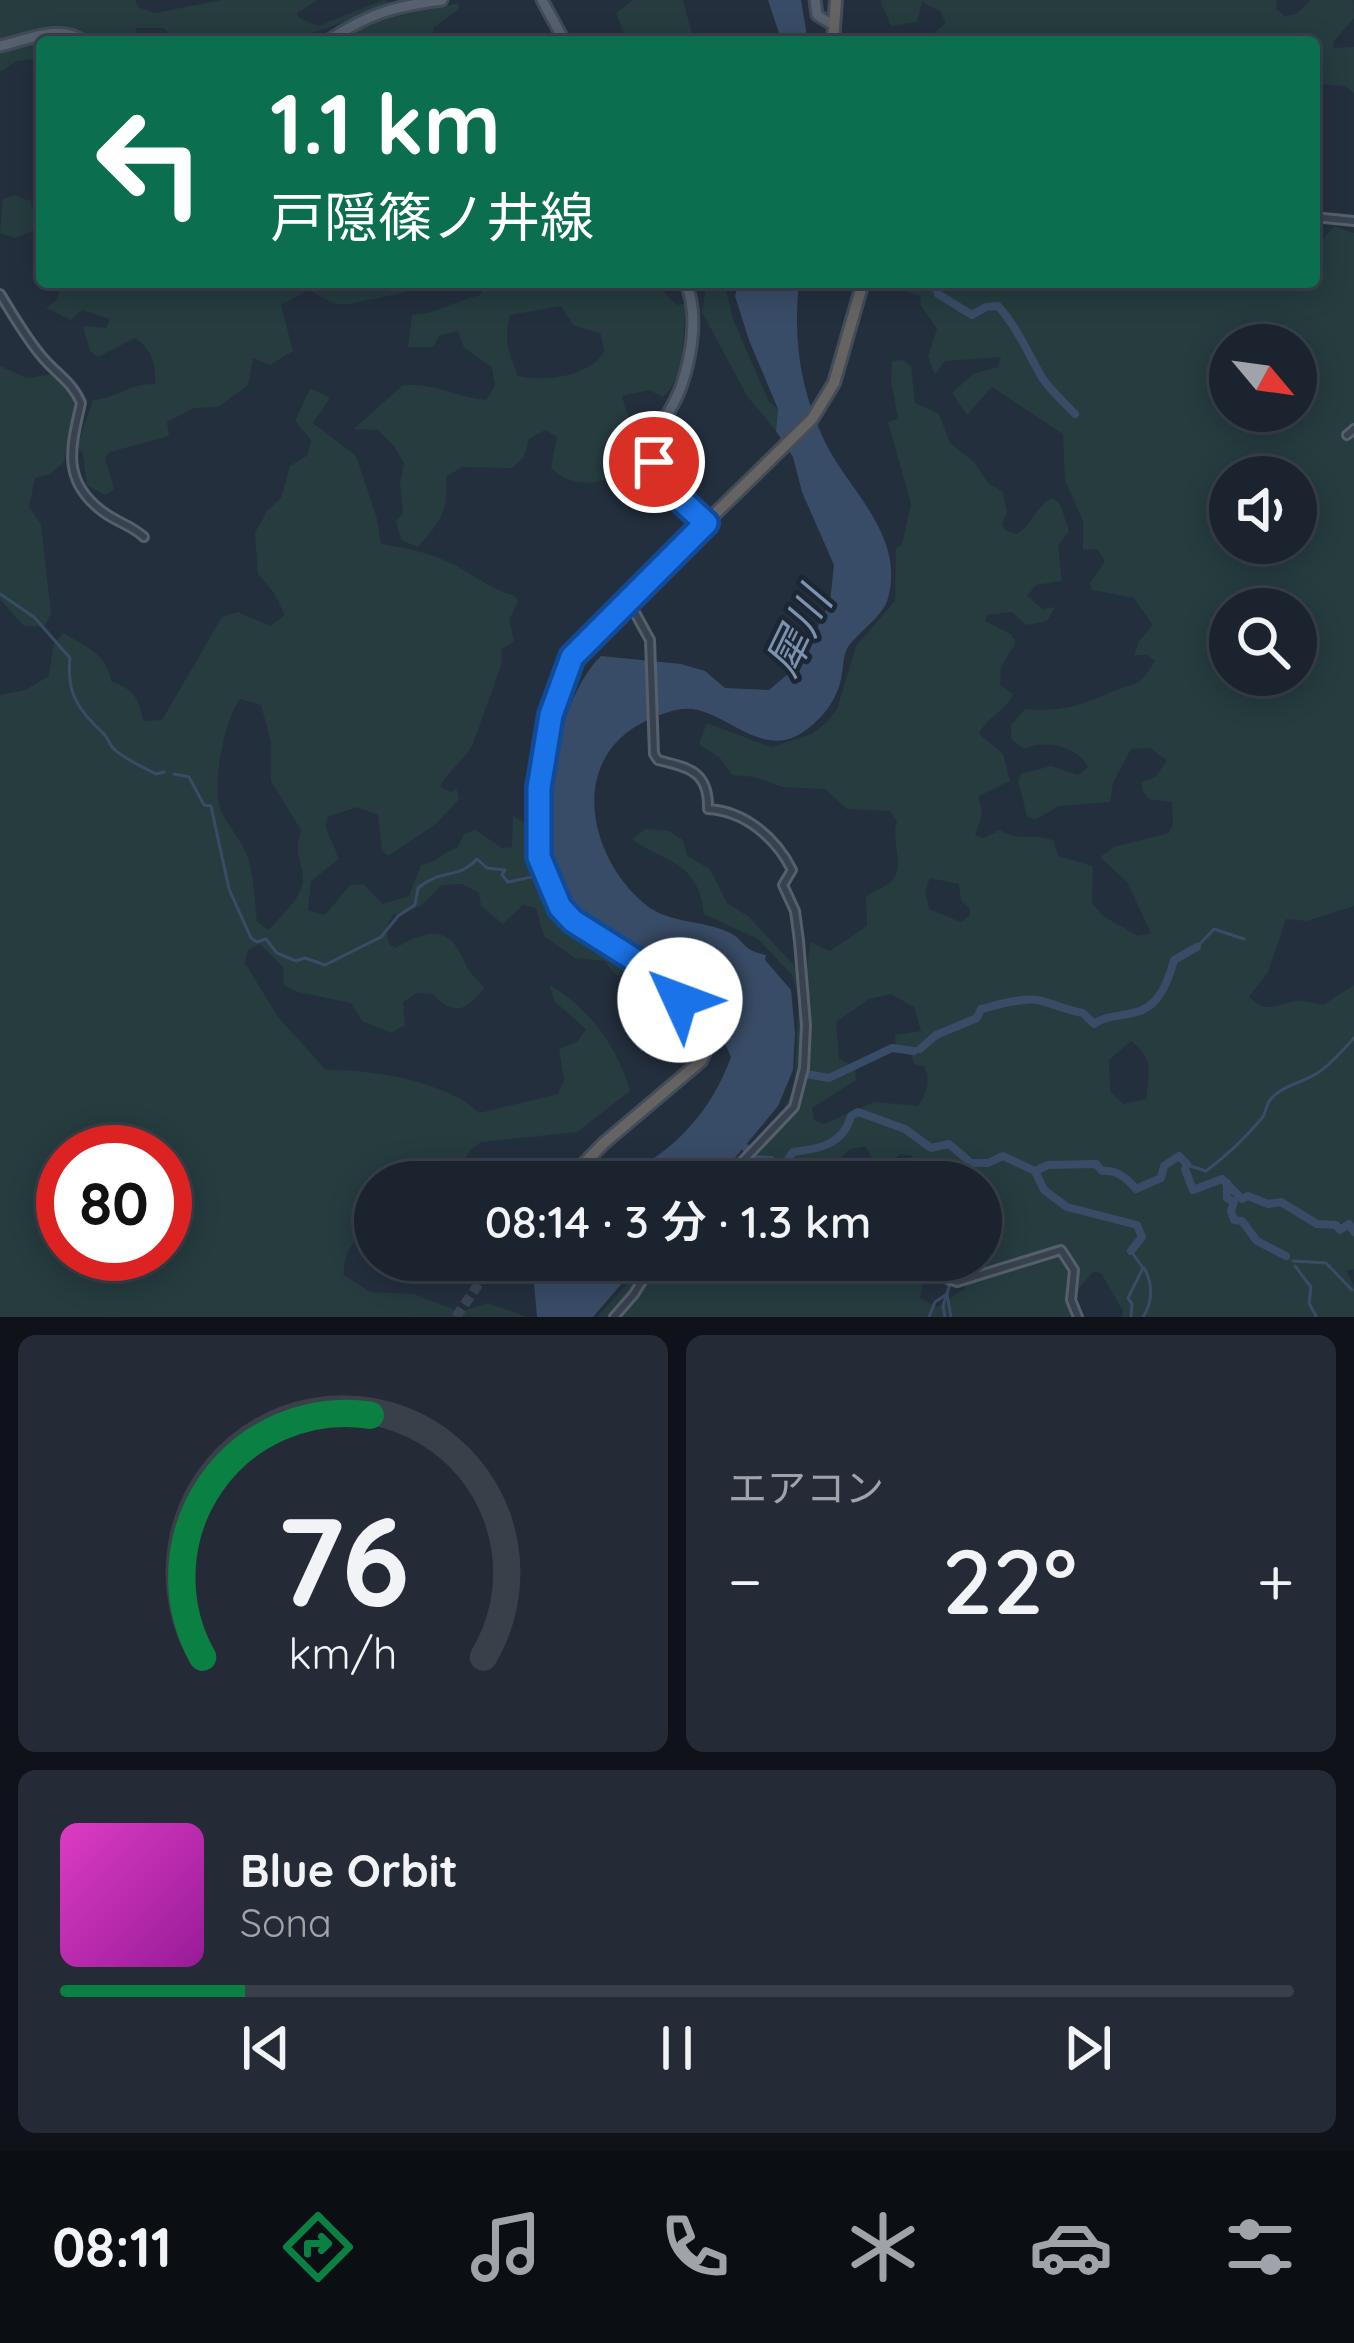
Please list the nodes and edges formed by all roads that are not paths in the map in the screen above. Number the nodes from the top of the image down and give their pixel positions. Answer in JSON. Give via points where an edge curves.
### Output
{"nodes":[{"id":1,"x":442,"y":0,"type":"edge"},
{"id":2,"x":542,"y":0,"type":"edge"},
{"id":3,"x":814,"y":0,"type":"edge"},
{"id":4,"x":836,"y":0,"type":"edge"},
{"id":5,"x":833,"y":25,"type":"junction"},
{"id":6,"x":38,"y":36,"type":"edge"},
{"id":7,"x":77,"y":36,"type":"edge"},
{"id":8,"x":332,"y":36,"type":"edge"},
{"id":9,"x":562,"y":36,"type":"edge"},
{"id":10,"x":833,"y":36,"type":"edge"},
{"id":11,"x":36,"y":37,"type":"edge"},
{"id":12,"x":0,"y":46,"type":"edge"},
{"id":13,"x":1320,"y":218,"type":"edge"},
{"id":14,"x":1354,"y":221,"type":"edge"},
{"id":15,"x":687,"y":288,"type":"edge"},
{"id":16,"x":861,"y":288,"type":"edge"},
{"id":17,"x":0,"y":294,"type":"edge"},
{"id":18,"x":706,"y":523,"type":"junction"},
{"id":19,"x":144,"y":537,"type":"dead end"},
{"id":20,"x":628,"y":600,"type":"junction"},
{"id":21,"x":586,"y":1161,"type":"edge"},
{"id":22,"x":743,"y":1161,"type":"edge"},
{"id":23,"x":1002,"y":1268,"type":"edge"},
{"id":24,"x":642,"y":1281,"type":"edge"},
{"id":25,"x":614,"y":1317,"type":"edge"},
{"id":26,"x":1078,"y":1317,"type":"edge"}],
"edges":[{"from":1,"to":8,"type":"main road","via":[[404,4]]},
{"from":2,"to":9,"type":"main road"},
{"from":3,"to":5,"type":"main road"},
{"from":4,"to":5,"type":"highway"},
{"from":5,"to":10,"type":"highway"},
{"from":6,"to":7,"type":"main road"},
{"from":11,"to":12,"type":"main road"},
{"from":13,"to":14,"type":"street"},
{"from":15,"to":18,"type":"main road","via":[[694,304],[688,358],[655,436],[653,470]]},
{"from":16,"to":18,"type":"highway","via":[[826,397]]},
{"from":17,"to":19,"type":"street","via":[[78,396],[73,474],[102,511]]},
{"from":18,"to":20,"type":"highway"},
{"from":20,"to":21,"type":"highway","via":[[581,645],[563,675],[540,763],[539,857],[566,915],[660,976],[707,1047],[701,1061]]},
{"from":20,"to":22,"type":"street","via":[[652,649],[654,754],[696,772],[708,809],[726,810],[769,835],[792,870],[783,885],[799,941],[804,1068],[794,1108]]},
{"from":23,"to":26,"type":"street","via":[[1061,1250],[1074,1270],[1070,1300]]},
{"from":24,"to":25,"type":"street"}]}
